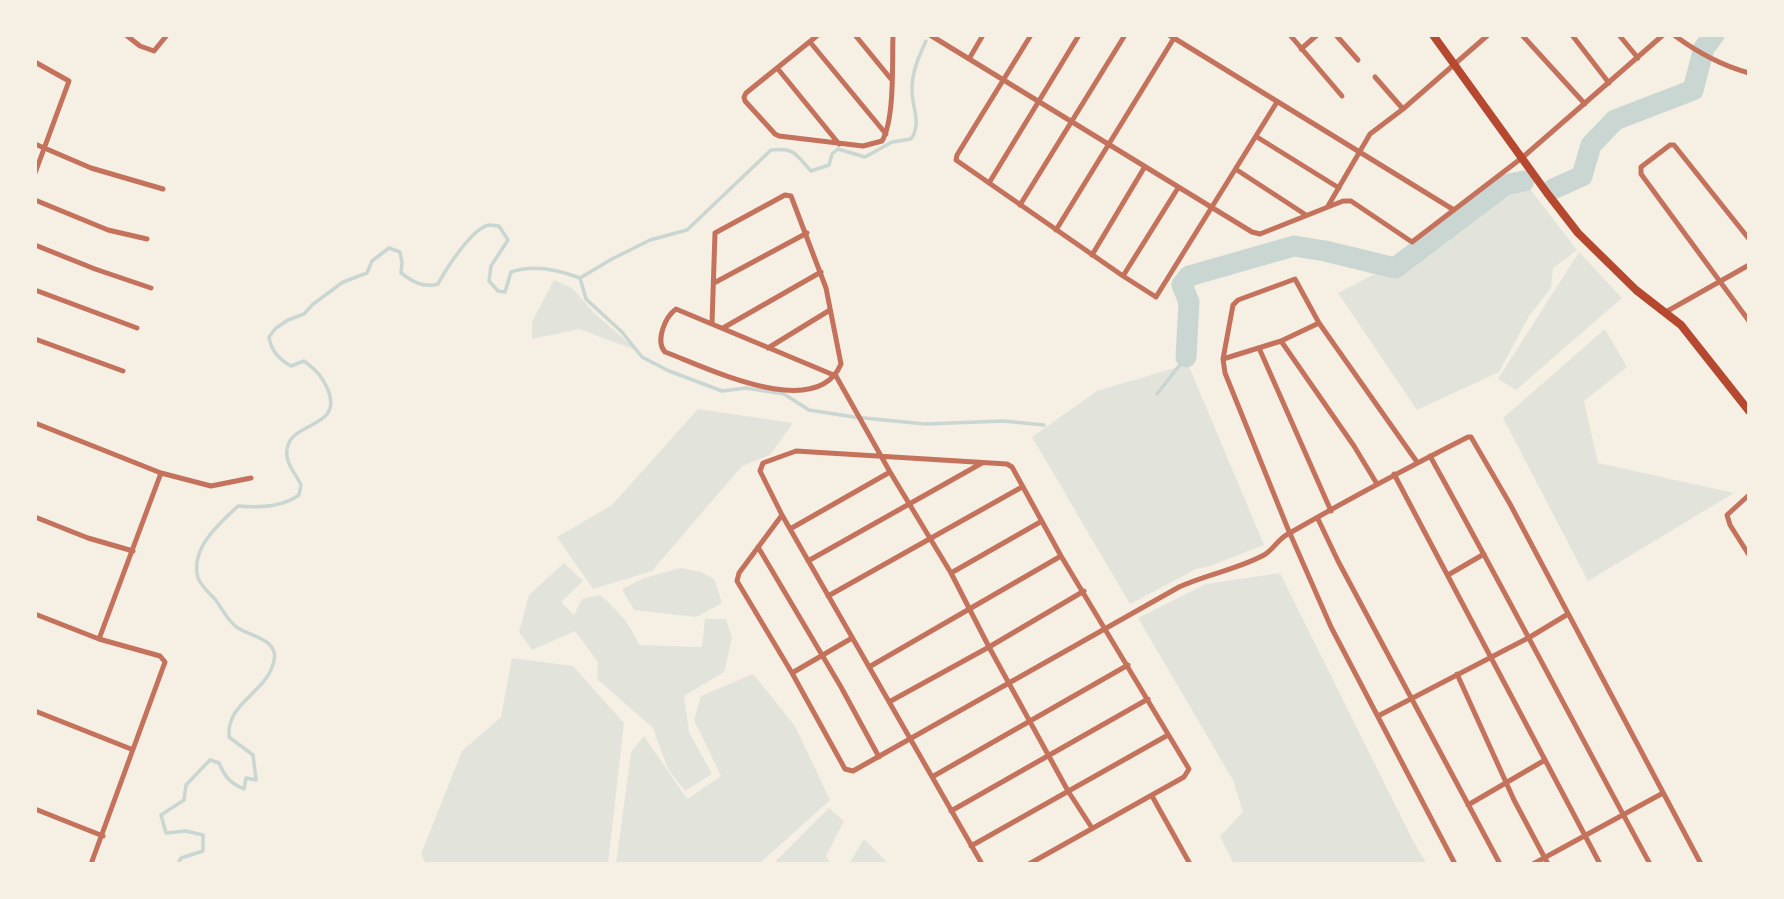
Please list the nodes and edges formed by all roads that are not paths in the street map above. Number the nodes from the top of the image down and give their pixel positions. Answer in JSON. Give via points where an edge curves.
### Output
{"nodes":[{"id":1,"x":125,"y":35,"type":"edge"},
{"id":2,"x":167,"y":35,"type":"edge"},
{"id":3,"x":818,"y":35,"type":"edge"},
{"id":4,"x":855,"y":35,"type":"edge"},
{"id":5,"x":893,"y":35,"type":"edge"},
{"id":6,"x":930,"y":35,"type":"edge"},
{"id":7,"x":983,"y":35,"type":"edge"},
{"id":8,"x":1031,"y":35,"type":"edge"},
{"id":9,"x":1079,"y":35,"type":"edge"},
{"id":10,"x":1125,"y":35,"type":"edge"},
{"id":11,"x":1290,"y":35,"type":"edge"},
{"id":12,"x":1317,"y":35,"type":"edge"},
{"id":13,"x":1336,"y":35,"type":"edge"},
{"id":14,"x":1433,"y":35,"type":"edge"},
{"id":15,"x":1488,"y":35,"type":"edge"},
{"id":16,"x":1522,"y":35,"type":"edge"},
{"id":17,"x":1572,"y":35,"type":"edge"},
{"id":18,"x":1619,"y":35,"type":"edge"},
{"id":19,"x":1663,"y":35,"type":"edge"},
{"id":20,"x":1674,"y":35,"type":"edge"},
{"id":21,"x":1172,"y":36,"type":"edge"},
{"id":22,"x":810,"y":42,"type":"junction"},
{"id":23,"x":1301,"y":49,"type":"junction"},
{"id":24,"x":969,"y":58,"type":"junction"},
{"id":25,"x":1638,"y":58,"type":"junction"},
{"id":26,"x":1358,"y":60,"type":"dead end"},
{"id":27,"x":35,"y":62,"type":"edge"},
{"id":28,"x":1455,"y":64,"type":"junction"},
{"id":29,"x":778,"y":69,"type":"junction"},
{"id":30,"x":1749,"y":73,"type":"edge"},
{"id":31,"x":1375,"y":77,"type":"dead end"},
{"id":32,"x":891,"y":79,"type":"junction"},
{"id":33,"x":1004,"y":80,"type":"junction"},
{"id":34,"x":1609,"y":83,"type":"junction"},
{"id":35,"x":1342,"y":96,"type":"dead end"},
{"id":36,"x":1039,"y":102,"type":"junction"},
{"id":37,"x":1277,"y":103,"type":"junction"},
{"id":38,"x":1585,"y":104,"type":"junction"},
{"id":39,"x":1403,"y":109,"type":"junction"},
{"id":40,"x":1072,"y":123,"type":"junction"},
{"id":41,"x":886,"y":134,"type":"junction"},
{"id":42,"x":1257,"y":137,"type":"junction"},
{"id":43,"x":35,"y":144,"type":"edge"},
{"id":44,"x":839,"y":144,"type":"junction"},
{"id":45,"x":1109,"y":146,"type":"junction"},
{"id":46,"x":45,"y":149,"type":"junction"},
{"id":47,"x":1359,"y":153,"type":"junction"},
{"id":48,"x":1523,"y":157,"type":"junction"},
{"id":49,"x":1144,"y":168,"type":"junction"},
{"id":50,"x":1237,"y":170,"type":"junction"},
{"id":51,"x":35,"y":173,"type":"edge"},
{"id":52,"x":989,"y":183,"type":"junction"},
{"id":53,"x":1178,"y":188,"type":"junction"},
{"id":54,"x":1339,"y":188,"type":"junction"},
{"id":55,"x":163,"y":189,"type":"dead end"},
{"id":56,"x":35,"y":200,"type":"edge"},
{"id":57,"x":1020,"y":205,"type":"junction"},
{"id":58,"x":1328,"y":206,"type":"junction"},
{"id":59,"x":1213,"y":210,"type":"junction"},
{"id":60,"x":1454,"y":210,"type":"junction"},
{"id":61,"x":1306,"y":215,"type":"junction"},
{"id":62,"x":1056,"y":230,"type":"junction"},
{"id":63,"x":807,"y":233,"type":"junction"},
{"id":64,"x":147,"y":239,"type":"dead end"},
{"id":65,"x":1749,"y":239,"type":"edge"},
{"id":66,"x":35,"y":245,"type":"edge"},
{"id":67,"x":1092,"y":255,"type":"junction"},
{"id":68,"x":1749,"y":265,"type":"edge"},
{"id":69,"x":821,"y":272,"type":"junction"},
{"id":70,"x":1123,"y":276,"type":"junction"},
{"id":71,"x":713,"y":283,"type":"junction"},
{"id":72,"x":1719,"y":283,"type":"junction"},
{"id":73,"x":151,"y":288,"type":"dead end"},
{"id":74,"x":35,"y":290,"type":"edge"},
{"id":75,"x":830,"y":310,"type":"junction"},
{"id":76,"x":1664,"y":313,"type":"junction"},
{"id":77,"x":1749,"y":321,"type":"edge"},
{"id":78,"x":712,"y":323,"type":"junction"},
{"id":79,"x":1320,"y":323,"type":"junction"},
{"id":80,"x":137,"y":328,"type":"dead end"},
{"id":81,"x":723,"y":328,"type":"junction"},
{"id":82,"x":35,"y":339,"type":"edge"},
{"id":83,"x":1281,"y":341,"type":"junction"},
{"id":84,"x":768,"y":348,"type":"junction"},
{"id":85,"x":1259,"y":348,"type":"junction"},
{"id":86,"x":1223,"y":359,"type":"junction"},
{"id":87,"x":123,"y":372,"type":"dead end"},
{"id":88,"x":836,"y":376,"type":"junction"},
{"id":89,"x":1749,"y":411,"type":"edge"},
{"id":90,"x":35,"y":423,"type":"edge"},
{"id":91,"x":1430,"y":456,"type":"junction"},
{"id":92,"x":882,"y":457,"type":"junction"},
{"id":93,"x":1417,"y":462,"type":"junction"},
{"id":94,"x":982,"y":463,"type":"junction"},
{"id":95,"x":890,"y":472,"type":"junction"},
{"id":96,"x":162,"y":473,"type":"junction"},
{"id":97,"x":1394,"y":474,"type":"junction"},
{"id":98,"x":251,"y":478,"type":"dead end"},
{"id":99,"x":1377,"y":484,"type":"junction"},
{"id":100,"x":1022,"y":487,"type":"junction"},
{"id":101,"x":1749,"y":495,"type":"edge"},
{"id":102,"x":909,"y":502,"type":"junction"},
{"id":103,"x":1331,"y":511,"type":"junction"},
{"id":104,"x":782,"y":514,"type":"junction"},
{"id":105,"x":35,"y":517,"type":"edge"},
{"id":106,"x":1318,"y":519,"type":"junction"},
{"id":107,"x":1042,"y":521,"type":"junction"},
{"id":108,"x":790,"y":529,"type":"junction"},
{"id":109,"x":1289,"y":533,"type":"junction"},
{"id":110,"x":931,"y":538,"type":"junction"},
{"id":111,"x":758,"y":547,"type":"junction"},
{"id":112,"x":133,"y":551,"type":"junction"},
{"id":113,"x":1484,"y":554,"type":"junction"},
{"id":114,"x":1061,"y":555,"type":"junction"},
{"id":115,"x":1749,"y":555,"type":"edge"},
{"id":116,"x":808,"y":561,"type":"junction"},
{"id":117,"x":951,"y":573,"type":"junction"},
{"id":118,"x":1448,"y":575,"type":"junction"},
{"id":119,"x":1084,"y":591,"type":"junction"},
{"id":120,"x":828,"y":596,"type":"junction"},
{"id":121,"x":971,"y":610,"type":"junction"},
{"id":122,"x":35,"y":614,"type":"edge"},
{"id":123,"x":1567,"y":614,"type":"junction"},
{"id":124,"x":1104,"y":628,"type":"junction"},
{"id":125,"x":1530,"y":637,"type":"junction"},
{"id":126,"x":852,"y":638,"type":"junction"},
{"id":127,"x":99,"y":639,"type":"junction"},
{"id":128,"x":989,"y":647,"type":"junction"},
{"id":129,"x":822,"y":655,"type":"junction"},
{"id":130,"x":1492,"y":656,"type":"junction"},
{"id":131,"x":1128,"y":665,"type":"junction"},
{"id":132,"x":869,"y":667,"type":"junction"},
{"id":133,"x":792,"y":673,"type":"junction"},
{"id":134,"x":1457,"y":674,"type":"junction"},
{"id":135,"x":1010,"y":682,"type":"junction"},
{"id":136,"x":1148,"y":699,"type":"junction"},
{"id":137,"x":1412,"y":699,"type":"junction"},
{"id":138,"x":889,"y":702,"type":"junction"},
{"id":139,"x":35,"y":711,"type":"edge"},
{"id":140,"x":1378,"y":716,"type":"junction"},
{"id":141,"x":1030,"y":720,"type":"junction"},
{"id":142,"x":1168,"y":735,"type":"junction"},
{"id":143,"x":910,"y":739,"type":"junction"},
{"id":144,"x":131,"y":749,"type":"junction"},
{"id":145,"x":1050,"y":755,"type":"junction"},
{"id":146,"x":879,"y":757,"type":"junction"},
{"id":147,"x":1545,"y":760,"type":"junction"},
{"id":148,"x":932,"y":777,"type":"junction"},
{"id":149,"x":1507,"y":781,"type":"junction"},
{"id":150,"x":1068,"y":790,"type":"junction"},
{"id":151,"x":1663,"y":793,"type":"junction"},
{"id":152,"x":1153,"y":796,"type":"junction"},
{"id":153,"x":1468,"y":804,"type":"junction"},
{"id":154,"x":35,"y":808,"type":"edge"},
{"id":155,"x":951,"y":811,"type":"junction"},
{"id":156,"x":1623,"y":814,"type":"junction"},
{"id":157,"x":1092,"y":828,"type":"junction"},
{"id":158,"x":1584,"y":835,"type":"junction"},
{"id":159,"x":103,"y":836,"type":"junction"},
{"id":160,"x":971,"y":846,"type":"junction"},
{"id":161,"x":1547,"y":861,"type":"edge"},
{"id":162,"x":1188,"y":863,"type":"edge"},
{"id":163,"x":91,"y":864,"type":"edge"},
{"id":164,"x":982,"y":864,"type":"edge"},
{"id":165,"x":1029,"y":864,"type":"edge"},
{"id":166,"x":1455,"y":864,"type":"edge"},
{"id":167,"x":1500,"y":864,"type":"edge"},
{"id":168,"x":1534,"y":864,"type":"edge"},
{"id":169,"x":1600,"y":864,"type":"edge"},
{"id":170,"x":1650,"y":864,"type":"edge"},
{"id":171,"x":1701,"y":864,"type":"edge"}],
"edges":[{"from":1,"to":2,"type":"street","via":[[155,51]]},
{"from":3,"to":22,"type":"street"},
{"from":4,"to":32,"type":"street"},
{"from":5,"to":32,"type":"street"},
{"from":6,"to":24,"type":"street"},
{"from":7,"to":24,"type":"street"},
{"from":8,"to":33,"type":"street"},
{"from":9,"to":36,"type":"street"},
{"from":10,"to":40,"type":"street"},
{"from":11,"to":23,"type":"street"},
{"from":12,"to":23,"type":"street"},
{"from":13,"to":26,"type":"street"},
{"from":14,"to":28,"type":"main road"},
{"from":15,"to":28,"type":"street"},
{"from":16,"to":38,"type":"street"},
{"from":17,"to":34,"type":"street"},
{"from":18,"to":25,"type":"street"},
{"from":19,"to":25,"type":"street"},
{"from":20,"to":30,"type":"street","via":[[1697,52]]},
{"from":21,"to":37,"type":"street"},
{"from":21,"to":45,"type":"street"},
{"from":22,"to":29,"type":"street"},
{"from":22,"to":41,"type":"street"},
{"from":23,"to":35,"type":"street"},
{"from":24,"to":33,"type":"street"},
{"from":25,"to":34,"type":"street"},
{"from":27,"to":46,"type":"street","via":[[69,81]]},
{"from":28,"to":39,"type":"street"},
{"from":28,"to":48,"type":"main road"},
{"from":29,"to":44,"type":"street"},
{"from":29,"to":44,"type":"street","via":[[746,93],[746,101],[779,136]]},
{"from":31,"to":39,"type":"street"},
{"from":32,"to":41,"type":"street"},
{"from":33,"to":36,"type":"street"},
{"from":33,"to":52,"type":"street","via":[[956,160]]},
{"from":34,"to":38,"type":"street"},
{"from":36,"to":40,"type":"street"},
{"from":36,"to":52,"type":"street"},
{"from":37,"to":42,"type":"street"},
{"from":37,"to":47,"type":"street"},
{"from":38,"to":48,"type":"street"},
{"from":39,"to":47,"type":"street","via":[[1370,134]]},
{"from":40,"to":45,"type":"street"},
{"from":40,"to":57,"type":"street"},
{"from":41,"to":44,"type":"street","via":[[876,144]]},
{"from":42,"to":50,"type":"street"},
{"from":42,"to":54,"type":"street"},
{"from":43,"to":46,"type":"street"},
{"from":45,"to":49,"type":"street"},
{"from":45,"to":62,"type":"street"},
{"from":46,"to":51,"type":"street"},
{"from":46,"to":55,"type":"street"},
{"from":47,"to":54,"type":"street"},
{"from":47,"to":60,"type":"street"},
{"from":48,"to":60,"type":"street"},
{"from":48,"to":76,"type":"main road","via":[[1578,233]]},
{"from":49,"to":53,"type":"street"},
{"from":49,"to":67,"type":"street"},
{"from":50,"to":59,"type":"street"},
{"from":50,"to":61,"type":"street"},
{"from":52,"to":57,"type":"street"},
{"from":53,"to":59,"type":"street"},
{"from":53,"to":70,"type":"street"},
{"from":54,"to":58,"type":"street"},
{"from":56,"to":64,"type":"street","via":[[108,230]]},
{"from":57,"to":62,"type":"street"},
{"from":58,"to":60,"type":"street","via":[[1351,201],[1412,242]]},
{"from":58,"to":61,"type":"street"},
{"from":59,"to":61,"type":"street","via":[[1260,234]]},
{"from":59,"to":70,"type":"street","via":[[1156,297]]},
{"from":62,"to":67,"type":"street"},
{"from":63,"to":69,"type":"street"},
{"from":63,"to":71,"type":"street"},
{"from":63,"to":71,"type":"street","via":[[791,196],[785,195],[715,233]]},
{"from":65,"to":72,"type":"street","via":[[1674,145],[1641,167],[1641,174]]},
{"from":66,"to":73,"type":"street"},
{"from":67,"to":70,"type":"street"},
{"from":68,"to":72,"type":"street"},
{"from":69,"to":75,"type":"street"},
{"from":69,"to":81,"type":"street"},
{"from":71,"to":78,"type":"street"},
{"from":72,"to":76,"type":"street"},
{"from":72,"to":77,"type":"street"},
{"from":74,"to":80,"type":"street"},
{"from":75,"to":84,"type":"street"},
{"from":75,"to":88,"type":"street","via":[[841,364]]},
{"from":76,"to":89,"type":"main road","via":[[1681,326]]},
{"from":78,"to":81,"type":"street"},
{"from":78,"to":88,"type":"street","via":[[676,309],[659,340],[660,347],[761,388],[795,392]]},
{"from":79,"to":83,"type":"street"},
{"from":79,"to":86,"type":"street","via":[[1295,279],[1238,300],[1233,305]]},
{"from":79,"to":93,"type":"street"},
{"from":81,"to":84,"type":"street"},
{"from":82,"to":87,"type":"street"},
{"from":83,"to":85,"type":"street"},
{"from":83,"to":99,"type":"street"},
{"from":84,"to":88,"type":"street"},
{"from":85,"to":86,"type":"street"},
{"from":85,"to":103,"type":"street"},
{"from":86,"to":109,"type":"street","via":[[1224,373]]},
{"from":88,"to":92,"type":"street"},
{"from":90,"to":96,"type":"street"},
{"from":91,"to":93,"type":"street"},
{"from":91,"to":113,"type":"street"},
{"from":91,"to":123,"type":"street","via":[[1468,437],[1474,440]]},
{"from":92,"to":94,"type":"street"},
{"from":92,"to":95,"type":"street"},
{"from":92,"to":104,"type":"street","via":[[796,451],[763,463],[760,471]]},
{"from":93,"to":97,"type":"street"},
{"from":94,"to":100,"type":"street","via":[[1010,465]]},
{"from":94,"to":102,"type":"street"},
{"from":95,"to":102,"type":"street"},
{"from":95,"to":108,"type":"street"},
{"from":96,"to":98,"type":"street","via":[[211,486]]},
{"from":96,"to":112,"type":"street"},
{"from":97,"to":99,"type":"street"},
{"from":97,"to":118,"type":"street"},
{"from":99,"to":103,"type":"street"},
{"from":100,"to":107,"type":"street"},
{"from":100,"to":110,"type":"street"},
{"from":101,"to":115,"type":"street","via":[[1727,515]]},
{"from":102,"to":110,"type":"street"},
{"from":102,"to":116,"type":"street"},
{"from":103,"to":106,"type":"street"},
{"from":104,"to":108,"type":"street"},
{"from":104,"to":111,"type":"street"},
{"from":105,"to":112,"type":"street"},
{"from":106,"to":109,"type":"street"},
{"from":106,"to":137,"type":"street"},
{"from":107,"to":114,"type":"street"},
{"from":107,"to":117,"type":"street"},
{"from":108,"to":116,"type":"street"},
{"from":109,"to":124,"type":"street","via":[[1268,553],[1231,570],[1203,576]]},
{"from":109,"to":140,"type":"street"},
{"from":110,"to":117,"type":"street"},
{"from":110,"to":120,"type":"street"},
{"from":111,"to":129,"type":"street"},
{"from":111,"to":133,"type":"street","via":[[737,581]]},
{"from":112,"to":127,"type":"street"},
{"from":113,"to":118,"type":"street"},
{"from":113,"to":125,"type":"street"},
{"from":114,"to":119,"type":"street"},
{"from":114,"to":121,"type":"street"},
{"from":116,"to":120,"type":"street"},
{"from":117,"to":121,"type":"street"},
{"from":118,"to":130,"type":"street"},
{"from":119,"to":124,"type":"street"},
{"from":119,"to":128,"type":"street"},
{"from":120,"to":126,"type":"street"},
{"from":121,"to":128,"type":"street"},
{"from":121,"to":132,"type":"street"},
{"from":122,"to":127,"type":"street"},
{"from":123,"to":125,"type":"street"},
{"from":123,"to":151,"type":"street"},
{"from":124,"to":131,"type":"street"},
{"from":124,"to":135,"type":"street"},
{"from":125,"to":130,"type":"street"},
{"from":125,"to":156,"type":"street"},
{"from":126,"to":129,"type":"street"},
{"from":126,"to":132,"type":"street"},
{"from":127,"to":144,"type":"street","via":[[160,656],[165,662]]},
{"from":128,"to":135,"type":"street"},
{"from":128,"to":138,"type":"street"},
{"from":129,"to":133,"type":"street"},
{"from":129,"to":146,"type":"street"},
{"from":130,"to":134,"type":"street"},
{"from":130,"to":147,"type":"street"},
{"from":131,"to":136,"type":"street"},
{"from":131,"to":141,"type":"street"},
{"from":132,"to":138,"type":"street"},
{"from":133,"to":146,"type":"street","via":[[845,769],[853,771]]},
{"from":134,"to":137,"type":"street"},
{"from":134,"to":149,"type":"street"},
{"from":135,"to":141,"type":"street"},
{"from":135,"to":143,"type":"street"},
{"from":136,"to":142,"type":"street"},
{"from":136,"to":145,"type":"street"},
{"from":137,"to":140,"type":"street"},
{"from":137,"to":153,"type":"street"},
{"from":138,"to":143,"type":"street"},
{"from":139,"to":144,"type":"street"},
{"from":140,"to":166,"type":"street"},
{"from":141,"to":145,"type":"street"},
{"from":141,"to":148,"type":"street"},
{"from":142,"to":150,"type":"street"},
{"from":142,"to":152,"type":"street","via":[[1189,769]]},
{"from":143,"to":146,"type":"street"},
{"from":143,"to":148,"type":"street"},
{"from":144,"to":159,"type":"street"},
{"from":145,"to":150,"type":"street"},
{"from":145,"to":155,"type":"street"},
{"from":147,"to":149,"type":"street"},
{"from":147,"to":158,"type":"street"},
{"from":148,"to":155,"type":"street"},
{"from":149,"to":153,"type":"street"},
{"from":149,"to":161,"type":"street"},
{"from":150,"to":157,"type":"street"},
{"from":150,"to":160,"type":"street"},
{"from":151,"to":156,"type":"street"},
{"from":151,"to":171,"type":"street"},
{"from":152,"to":157,"type":"street"},
{"from":152,"to":162,"type":"street"},
{"from":153,"to":167,"type":"street"},
{"from":154,"to":159,"type":"street"},
{"from":155,"to":160,"type":"street"},
{"from":156,"to":158,"type":"street"},
{"from":156,"to":170,"type":"street"},
{"from":157,"to":165,"type":"street"},
{"from":158,"to":161,"type":"street"},
{"from":158,"to":169,"type":"street"},
{"from":159,"to":163,"type":"street"},
{"from":160,"to":164,"type":"street"},
{"from":161,"to":168,"type":"street"}]}
